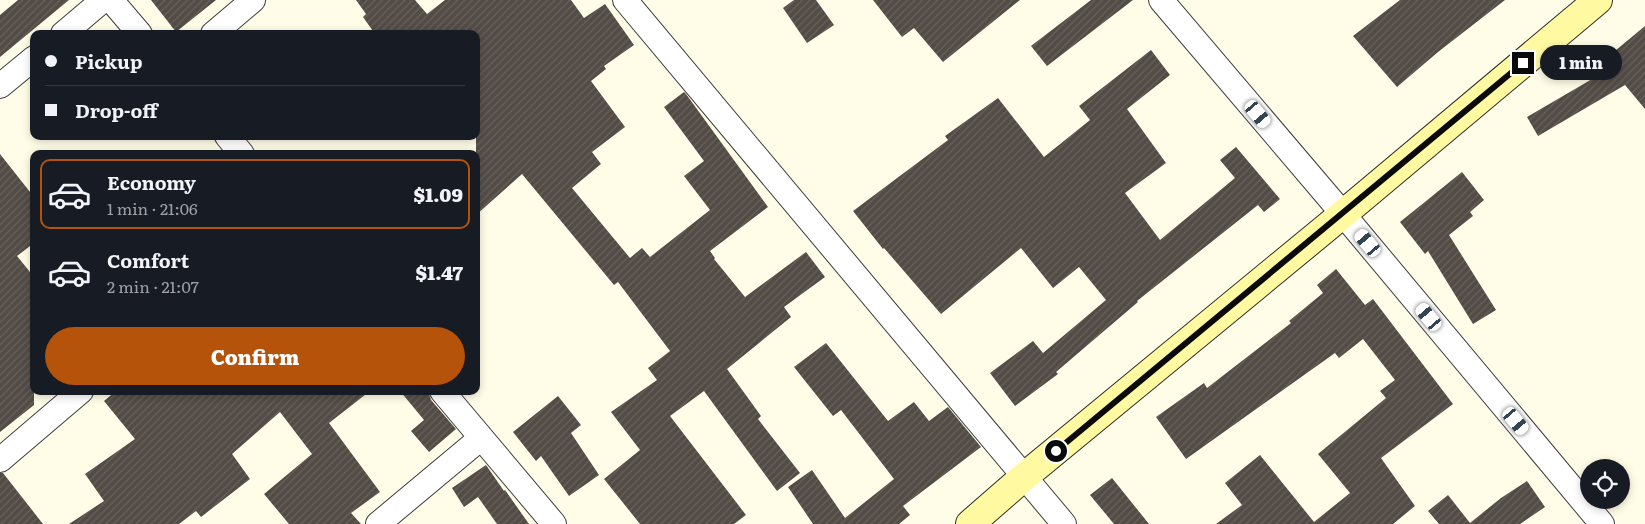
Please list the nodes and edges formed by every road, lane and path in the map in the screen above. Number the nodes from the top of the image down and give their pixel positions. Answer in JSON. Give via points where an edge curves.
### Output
{"nodes":[{"id":1,"x":103,"y":0,"type":"edge"},
{"id":2,"x":110,"y":0,"type":"edge"},
{"id":3,"x":254,"y":0,"type":"edge"},
{"id":4,"x":626,"y":0,"type":"edge"},
{"id":5,"x":1161,"y":0,"type":"edge"},
{"id":6,"x":1598,"y":0,"type":"edge"},
{"id":7,"x":68,"y":30,"type":"edge"},
{"id":8,"x":136,"y":30,"type":"edge"},
{"id":9,"x":218,"y":30,"type":"edge"},
{"id":10,"x":30,"y":61,"type":"edge"},
{"id":11,"x":0,"y":86,"type":"edge"},
{"id":12,"x":230,"y":140,"type":"edge"},
{"id":13,"x":239,"y":150,"type":"edge"},
{"id":14,"x":1343,"y":214,"type":"junction"},
{"id":15,"x":76,"y":395,"type":"edge"},
{"id":16,"x":445,"y":395,"type":"edge"},
{"id":17,"x":481,"y":438,"type":"junction"},
{"id":18,"x":0,"y":460,"type":"edge"},
{"id":19,"x":1025,"y":476,"type":"junction"},
{"id":20,"x":378,"y":524,"type":"edge"},
{"id":21,"x":554,"y":524,"type":"edge"},
{"id":22,"x":970,"y":524,"type":"edge"},
{"id":23,"x":1064,"y":524,"type":"edge"},
{"id":24,"x":1602,"y":524,"type":"edge"}],
"edges":[{"from":1,"to":7,"type":"street"},
{"from":2,"to":8,"type":"street"},
{"from":3,"to":9,"type":"street"},
{"from":4,"to":19,"type":"street"},
{"from":5,"to":14,"type":"street"},
{"from":6,"to":14,"type":"main road"},
{"from":10,"to":11,"type":"street"},
{"from":12,"to":13,"type":"street"},
{"from":14,"to":19,"type":"main road"},
{"from":14,"to":24,"type":"street"},
{"from":15,"to":18,"type":"street"},
{"from":16,"to":17,"type":"street"},
{"from":17,"to":20,"type":"street"},
{"from":17,"to":21,"type":"street"},
{"from":19,"to":22,"type":"main road"},
{"from":19,"to":23,"type":"street"}]}
